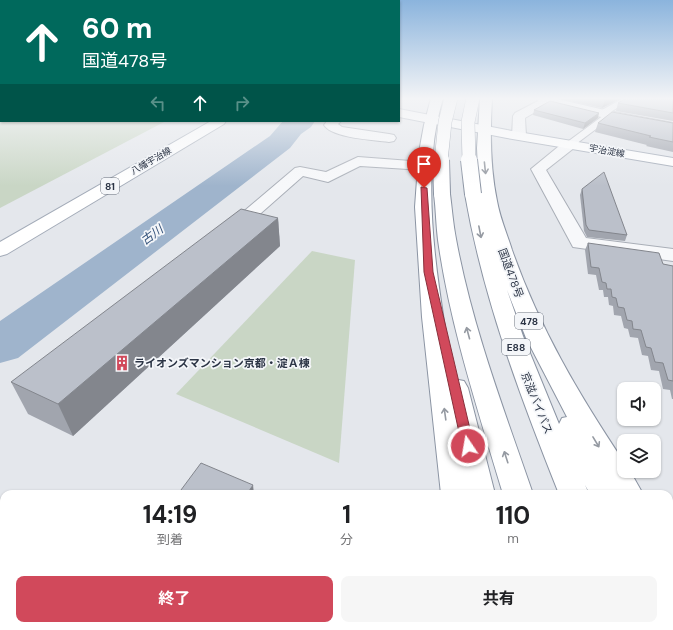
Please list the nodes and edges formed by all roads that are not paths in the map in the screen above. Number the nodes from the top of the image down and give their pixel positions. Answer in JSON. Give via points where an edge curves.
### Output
{"nodes":[{"id":1,"x":209,"y":127,"type":"edge"},
{"id":2,"x":334,"y":127,"type":"edge"},
{"id":3,"x":429,"y":127,"type":"edge"},
{"id":4,"x":444,"y":127,"type":"edge"},
{"id":5,"x":468,"y":127,"type":"edge"},
{"id":6,"x":475,"y":127,"type":"edge"},
{"id":7,"x":519,"y":127,"type":"edge"},
{"id":8,"x":590,"y":127,"type":"edge"},
{"id":9,"x":483,"y":129,"type":"junction"},
{"id":10,"x":519,"y":136,"type":"junction"},
{"id":11,"x":389,"y":138,"type":"dead end"},
{"id":12,"x":569,"y":145,"type":"junction"},
{"id":13,"x":673,"y":162,"type":"edge"},
{"id":14,"x":424,"y":166,"type":"junction"},
{"id":15,"x":238,"y":224,"type":"edge"},
{"id":16,"x":0,"y":250,"type":"edge"},
{"id":17,"x":673,"y":254,"type":"edge"},
{"id":18,"x":429,"y":272,"type":"junction"},
{"id":19,"x":528,"y":320,"type":"junction"},
{"id":20,"x":455,"y":490,"type":"edge"},
{"id":21,"x":479,"y":490,"type":"edge"},
{"id":22,"x":517,"y":490,"type":"edge"},
{"id":23,"x":572,"y":490,"type":"edge"},
{"id":24,"x":603,"y":490,"type":"edge"},
{"id":25,"x":626,"y":490,"type":"edge"}],
"edges":[{"from":1,"to":16,"type":"main road","name":"八幡宇治線","number":"81"},
{"from":2,"to":11,"type":"street"},
{"from":3,"to":14,"type":"main road"},
{"from":22,"to":4,"type":"main road","one_way":true,"bridge":true,"via":[[482,384],[447,238],[441,160]]},
{"from":5,"to":23,"type":"main road","name":"京滋バイパス","number":"E88","one_way":true,"bridge":true,"via":[[468,160],[482,239],[499,298],[528,380]]},
{"from":6,"to":9,"type":"main road","name":"宇治淀線"},
{"from":7,"to":10,"type":"street"},
{"from":8,"to":12,"type":"lane"},
{"from":9,"to":10,"type":"main road","name":"宇治淀線"},
{"from":9,"to":19,"type":"main road","name":"国道478号","number":"478","one_way":true,"via":[[488,199],[504,255]]},
{"from":10,"to":12,"type":"main road","name":"宇治淀線"},
{"from":12,"to":13,"type":"main road","name":"宇治淀線"},
{"from":12,"to":17,"type":"street","via":[[538,169],[580,242]]},
{"from":14,"to":15,"type":"street","via":[[358,161],[328,176],[300,171]]},
{"from":14,"to":18,"type":"main road"},
{"from":20,"to":18,"type":"main road","one_way":true},
{"from":18,"to":21,"type":"main road"},
{"from":19,"to":24,"type":"main road","via":[[558,398]]},
{"from":19,"to":25,"type":"main road","name":"国道478号","number":"478","one_way":true,"via":[[570,398]]}]}
